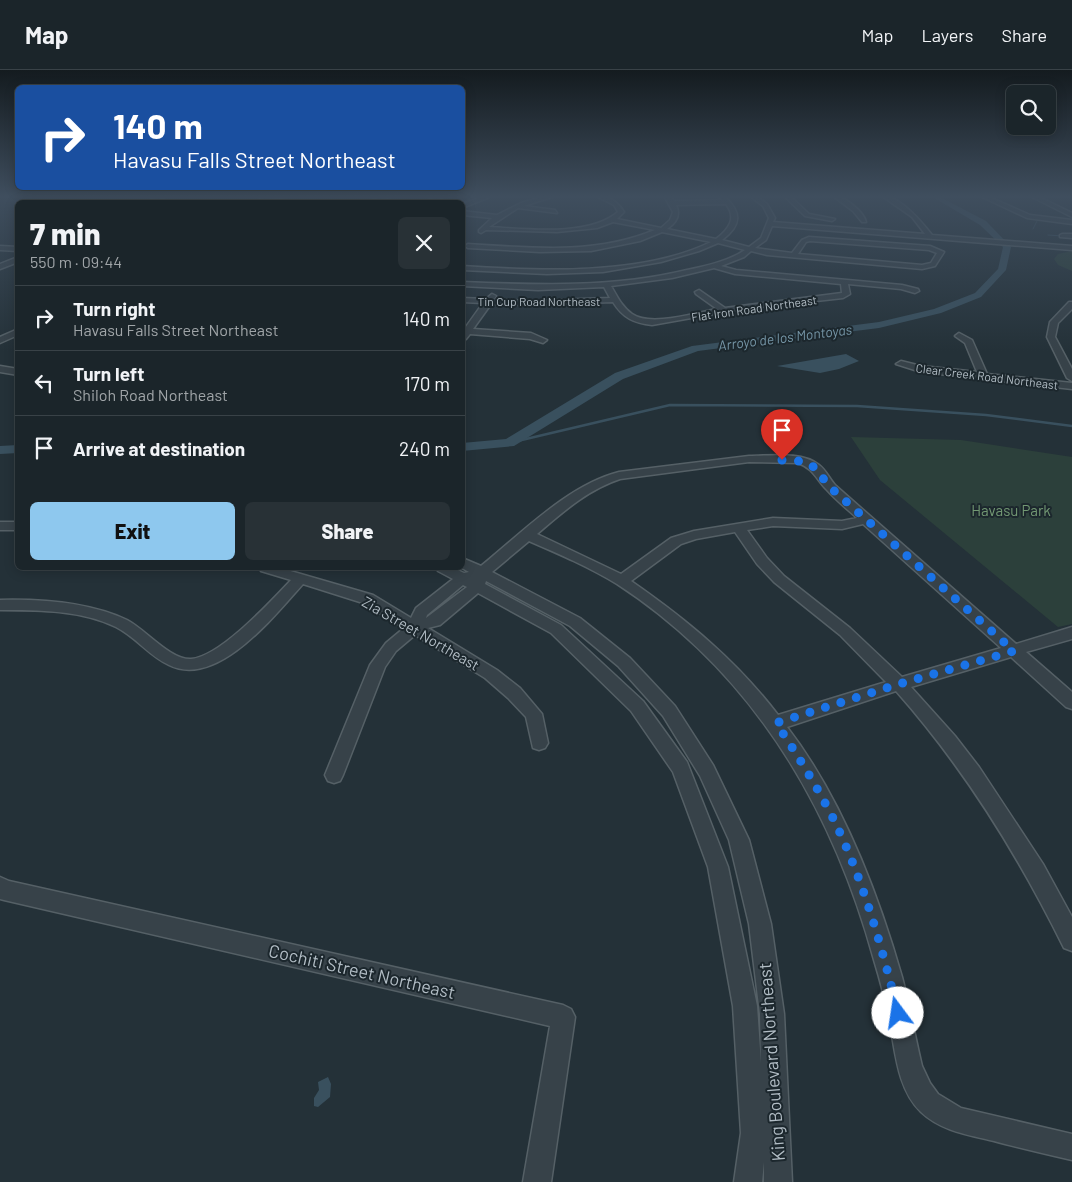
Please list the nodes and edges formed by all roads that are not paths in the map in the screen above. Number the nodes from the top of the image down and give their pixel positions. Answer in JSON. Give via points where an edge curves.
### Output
{"nodes":[{"id":1,"x":0,"y":248,"type":"edge"},
{"id":2,"x":495,"y":248,"type":"edge"},
{"id":3,"x":585,"y":248,"type":"edge"},
{"id":4,"x":698,"y":248,"type":"edge"},
{"id":5,"x":748,"y":248,"type":"edge"},
{"id":6,"x":799,"y":248,"type":"edge"},
{"id":7,"x":919,"y":248,"type":"edge"},
{"id":8,"x":15,"y":249,"type":"edge"},
{"id":9,"x":576,"y":249,"type":"junction"},
{"id":10,"x":753,"y":249,"type":"junction"},
{"id":11,"x":794,"y":255,"type":"junction"},
{"id":12,"x":582,"y":256,"type":"dead end"},
{"id":13,"x":15,"y":261,"type":"edge"},
{"id":14,"x":589,"y":263,"type":"dead end"},
{"id":15,"x":715,"y":266,"type":"junction"},
{"id":16,"x":0,"y":267,"type":"edge"},
{"id":17,"x":465,"y":268,"type":"edge"},
{"id":18,"x":595,"y":270,"type":"junction"},
{"id":19,"x":844,"y":282,"type":"junction"},
{"id":20,"x":465,"y":284,"type":"edge"},
{"id":21,"x":606,"y":285,"type":"junction"},
{"id":22,"x":497,"y":286,"type":"junction"},
{"id":23,"x":915,"y":291,"type":"dead end"},
{"id":24,"x":699,"y":292,"type":"dead end"},
{"id":25,"x":465,"y":300,"type":"edge"},
{"id":26,"x":616,"y":300,"type":"junction"},
{"id":27,"x":488,"y":302,"type":"junction"},
{"id":28,"x":1072,"y":304,"type":"edge"},
{"id":29,"x":723,"y":310,"type":"junction"},
{"id":30,"x":15,"y":332,"type":"edge"},
{"id":31,"x":465,"y":335,"type":"edge"},
{"id":32,"x":959,"y":336,"type":"dead end"},
{"id":33,"x":0,"y":340,"type":"edge"},
{"id":34,"x":543,"y":340,"type":"dead end"},
{"id":35,"x":901,"y":364,"type":"dead end"},
{"id":36,"x":0,"y":369,"type":"edge"},
{"id":37,"x":15,"y":372,"type":"edge"},
{"id":38,"x":982,"y":376,"type":"junction"},
{"id":39,"x":1072,"y":378,"type":"edge"},
{"id":40,"x":1072,"y":386,"type":"edge"},
{"id":41,"x":866,"y":520,"type":"junction"},
{"id":42,"x":0,"y":526,"type":"edge"},
{"id":43,"x":15,"y":526,"type":"edge"},
{"id":44,"x":738,"y":527,"type":"junction"},
{"id":45,"x":528,"y":535,"type":"junction"},
{"id":46,"x":273,"y":570,"type":"edge"},
{"id":47,"x":451,"y":570,"type":"edge"},
{"id":48,"x":471,"y":575,"type":"edge"},
{"id":49,"x":300,"y":578,"type":"junction"},
{"id":50,"x":621,"y":581,"type":"junction"},
{"id":51,"x":0,"y":605,"type":"edge"},
{"id":52,"x":415,"y":627,"type":"junction"},
{"id":53,"x":1072,"y":633,"type":"edge"},
{"id":54,"x":1014,"y":651,"type":"junction"},
{"id":55,"x":899,"y":684,"type":"junction"},
{"id":56,"x":1072,"y":702,"type":"edge"},
{"id":57,"x":776,"y":723,"type":"junction"},
{"id":58,"x":539,"y":742,"type":"dead end"},
{"id":59,"x":334,"y":775,"type":"dead end"},
{"id":60,"x":0,"y":887,"type":"edge"},
{"id":61,"x":1065,"y":912,"type":"edge"},
{"id":62,"x":1072,"y":940,"type":"edge"},
{"id":63,"x":1072,"y":1147,"type":"edge"},
{"id":64,"x":537,"y":1182,"type":"edge"},
{"id":65,"x":748,"y":1182,"type":"edge"},
{"id":66,"x":778,"y":1182,"type":"edge"}],
"edges":[{"from":1,"to":8,"type":"street"},
{"from":2,"to":9,"type":"street"},
{"from":3,"to":9,"type":"street"},
{"from":4,"to":18,"type":"street","via":[[668,259]]},
{"from":5,"to":10,"type":"street"},
{"from":6,"to":11,"type":"street"},
{"from":7,"to":11,"type":"street","via":[[938,250],[941,254],[933,265],[927,267]]},
{"from":9,"to":12,"type":"street"},
{"from":10,"to":11,"type":"street"},
{"from":10,"to":15,"type":"street"},
{"from":13,"to":16,"type":"street"},
{"from":14,"to":18,"type":"street","name":"Flat Iron Road Northeast"},
{"from":15,"to":19,"type":"street","via":[[735,272]]},
{"from":15,"to":21,"type":"street","via":[[667,277]]},
{"from":17,"to":18,"type":"street","via":[[534,272]]},
{"from":18,"to":21,"type":"street","name":"Flat Iron Road Northeast","via":[[592,272]]},
{"from":19,"to":23,"type":"street"},
{"from":19,"to":29,"type":"street","name":"Flat Iron Road Northeast","via":[[844,296]]},
{"from":20,"to":22,"type":"street"},
{"from":21,"to":22,"type":"street"},
{"from":21,"to":26,"type":"street","name":"Flat Iron Road Northeast"},
{"from":22,"to":27,"type":"street"},
{"from":24,"to":29,"type":"street"},
{"from":25,"to":27,"type":"street","name":"Tin Cup Road Northeast"},
{"from":26,"to":27,"type":"street","name":"Tin Cup Road Northeast"},
{"from":26,"to":29,"type":"street","name":"Flat Iron Road Northeast","via":[[632,319],[652,323]]},
{"from":27,"to":31,"type":"street"},
{"from":28,"to":39,"type":"street","via":[[1054,322],[1050,337]]},
{"from":30,"to":33,"type":"street"},
{"from":31,"to":34,"type":"street","via":[[530,336]]},
{"from":32,"to":38,"type":"street","via":[[969,342]]},
{"from":35,"to":38,"type":"street","name":"Clear Creek Road Northeast"},
{"from":36,"to":37,"type":"street"},
{"from":38,"to":40,"type":"street","name":"Clear Creek Road Northeast"},
{"from":41,"to":44,"type":"street","via":[[842,525],[773,522]]},
{"from":41,"to":45,"type":"street","via":[[809,463],[749,459],[634,473],[603,481],[576,495]]},
{"from":41,"to":54,"type":"street"},
{"from":42,"to":43,"type":"street"},
{"from":44,"to":50,"type":"street","via":[[712,530],[676,541]]},
{"from":44,"to":55,"type":"street","via":[[763,562],[780,579],[840,627]]},
{"from":45,"to":48,"type":"street"},
{"from":45,"to":50,"type":"street"},
{"from":46,"to":49,"type":"street","name":"Zia Street Northeast"},
{"from":47,"to":48,"type":"street","name":"King Boulevard Northeast"},
{"from":48,"to":52,"type":"street","via":[[435,620]]},
{"from":48,"to":65,"type":"street","name":"King Boulevard Northeast","via":[[556,628],[637,706],[681,768],[718,867],[745,1006],[754,1133]]},
{"from":48,"to":66,"type":"street","name":"King Boulevard Northeast","via":[[575,622],[624,662],[669,711],[708,771],[739,840],[760,924],[772,1014]]},
{"from":49,"to":51,"type":"street","via":[[251,630],[217,654],[190,665],[174,661],[122,624],[92,612],[55,606]]},
{"from":49,"to":52,"type":"street","name":"Zia Street Northeast","via":[[368,599]]},
{"from":50,"to":57,"type":"street","via":[[669,614],[715,652]]},
{"from":52,"to":58,"type":"street","name":"Zia Street Northeast","via":[[491,674],[514,693],[534,714]]},
{"from":52,"to":59,"type":"street","via":[[391,648],[378,665]]},
{"from":53,"to":54,"type":"street"},
{"from":54,"to":55,"type":"street"},
{"from":54,"to":56,"type":"street"},
{"from":55,"to":57,"type":"street"},
{"from":55,"to":61,"type":"street","via":[[992,802]]},
{"from":57,"to":63,"type":"street","via":[[834,820],[860,883],[883,951],[909,1067],[927,1101],[956,1119]]},
{"from":60,"to":64,"type":"street","name":"Cochiti Street Northeast","via":[[562,1017]]},
{"from":61,"to":62,"type":"street"}]}
